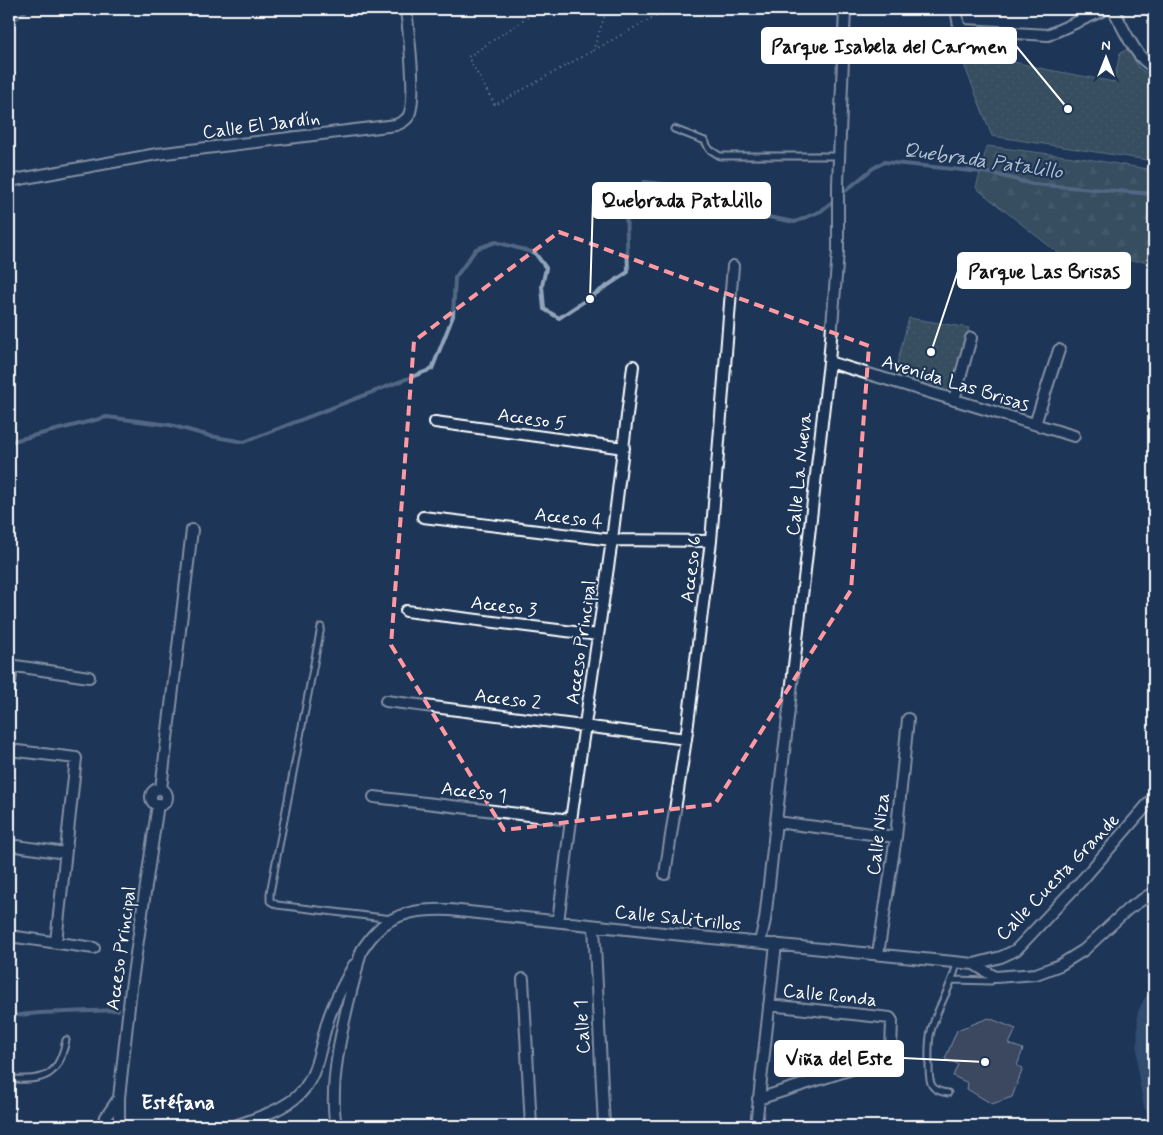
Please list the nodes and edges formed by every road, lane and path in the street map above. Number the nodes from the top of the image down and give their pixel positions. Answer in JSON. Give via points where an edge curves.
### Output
{"nodes":[{"id":1,"x":406,"y":9,"type":"edge"},
{"id":2,"x":540,"y":9,"type":"edge"},
{"id":3,"x":607,"y":9,"type":"edge"},
{"id":4,"x":668,"y":9,"type":"edge"},
{"id":5,"x":845,"y":9,"type":"edge"},
{"id":6,"x":956,"y":9,"type":"edge"},
{"id":7,"x":1106,"y":9,"type":"edge"},
{"id":8,"x":1113,"y":9,"type":"edge"},
{"id":9,"x":593,"y":51,"type":"junction"},
{"id":10,"x":1154,"y":66,"type":"edge"},
{"id":11,"x":674,"y":129,"type":"dead end"},
{"id":12,"x":840,"y":156,"type":"junction"},
{"id":13,"x":9,"y":181,"type":"edge"},
{"id":14,"x":733,"y":266,"type":"dead end"},
{"id":15,"x":971,"y":338,"type":"dead end"},
{"id":16,"x":1059,"y":350,"type":"dead end"},
{"id":17,"x":829,"y":362,"type":"junction"},
{"id":18,"x":633,"y":366,"type":"dead end"},
{"id":19,"x":954,"y":400,"type":"junction"},
{"id":20,"x":435,"y":422,"type":"dead end"},
{"id":21,"x":1034,"y":424,"type":"junction"},
{"id":22,"x":1074,"y":436,"type":"dead end"},
{"id":23,"x":624,"y":448,"type":"junction"},
{"id":24,"x":423,"y":517,"type":"dead end"},
{"id":25,"x":192,"y":530,"type":"dead end"},
{"id":26,"x":612,"y":540,"type":"junction"},
{"id":27,"x":711,"y":541,"type":"junction"},
{"id":28,"x":406,"y":611,"type":"dead end"},
{"id":29,"x":321,"y":627,"type":"dead end"},
{"id":30,"x":598,"y":635,"type":"junction"},
{"id":31,"x":10,"y":666,"type":"edge"},
{"id":32,"x":89,"y":677,"type":"dead end"},
{"id":33,"x":9,"y":691,"type":"edge"},
{"id":34,"x":386,"y":701,"type":"dead end"},
{"id":35,"x":908,"y":719,"type":"dead end"},
{"id":36,"x":585,"y":725,"type":"junction"},
{"id":37,"x":686,"y":739,"type":"junction"},
{"id":38,"x":9,"y":750,"type":"edge"},
{"id":39,"x":374,"y":797,"type":"dead end"},
{"id":40,"x":1154,"y":797,"type":"edge"},
{"id":41,"x":570,"y":820,"type":"junction"},
{"id":42,"x":776,"y":822,"type":"junction"},
{"id":43,"x":896,"y":837,"type":"junction"},
{"id":44,"x":9,"y":845,"type":"edge"},
{"id":45,"x":65,"y":853,"type":"junction"},
{"id":46,"x":665,"y":874,"type":"dead end"},
{"id":47,"x":1154,"y":892,"type":"edge"},
{"id":48,"x":394,"y":919,"type":"junction"},
{"id":49,"x":558,"y":922,"type":"junction"},
{"id":50,"x":594,"y":926,"type":"junction"},
{"id":51,"x":9,"y":936,"type":"edge"},
{"id":52,"x":56,"y":942,"type":"junction"},
{"id":53,"x":760,"y":942,"type":"junction"},
{"id":54,"x":776,"y":944,"type":"junction"},
{"id":55,"x":94,"y":948,"type":"dead end"},
{"id":56,"x":362,"y":951,"type":"junction"},
{"id":57,"x":878,"y":954,"type":"junction"},
{"id":58,"x":957,"y":963,"type":"junction"},
{"id":59,"x":974,"y":964,"type":"junction"},
{"id":60,"x":524,"y":979,"type":"dead end"},
{"id":61,"x":953,"y":980,"type":"junction"},
{"id":62,"x":991,"y":981,"type":"dead end"},
{"id":63,"x":769,"y":1005,"type":"junction"},
{"id":64,"x":66,"y":1040,"type":"dead end"},
{"id":65,"x":9,"y":1079,"type":"edge"},
{"id":66,"x":948,"y":1093,"type":"dead end"},
{"id":67,"x":119,"y":1098,"type":"junction"},
{"id":68,"x":758,"y":1099,"type":"junction"},
{"id":69,"x":104,"y":1126,"type":"edge"},
{"id":70,"x":119,"y":1126,"type":"edge"},
{"id":71,"x":235,"y":1126,"type":"edge"},
{"id":72,"x":336,"y":1126,"type":"edge"},
{"id":73,"x":532,"y":1126,"type":"edge"},
{"id":74,"x":604,"y":1126,"type":"edge"},
{"id":75,"x":756,"y":1126,"type":"edge"}],
"edges":[{"from":1,"to":13,"type":"street","name":"Calle El Jardín","via":[[412,103],[408,118],[403,122],[157,154]]},
{"from":2,"to":9,"type":"path","via":[[468,57],[495,105]]},
{"from":3,"to":9,"type":"path"},
{"from":4,"to":9,"type":"path"},
{"from":5,"to":12,"type":"street","name":"Calle La Nueva"},
{"from":6,"to":7,"type":"street","via":[[959,26],[965,30],[1048,35]]},
{"from":8,"to":10,"type":"street","via":[[1142,60]]},
{"from":11,"to":12,"type":"lane","via":[[705,141],[709,149],[720,156]]},
{"from":12,"to":17,"type":"street","name":"Calle La Nueva","via":[[838,252]]},
{"from":14,"to":27,"type":"street","name":"Acceso 6"},
{"from":15,"to":19,"type":"street"},
{"from":16,"to":21,"type":"street"},
{"from":17,"to":19,"type":"street","name":"Avenida Las Brisas"},
{"from":17,"to":42,"type":"street","name":"Calle La Nueva"},
{"from":18,"to":23,"type":"street","name":"Acceso Principal"},
{"from":19,"to":21,"type":"street","name":"Avenida Las Brisas"},
{"from":20,"to":23,"type":"street","name":"Acceso 5"},
{"from":21,"to":22,"type":"street","name":"Avenida Las Brisas"},
{"from":23,"to":26,"type":"street","name":"Acceso Principal"},
{"from":24,"to":26,"type":"street","name":"Acceso 4"},
{"from":25,"to":67,"type":"street","name":"Acceso Principal","via":[[161,790],[152,796],[158,804],[131,988]]},
{"from":26,"to":27,"type":"street","name":"Acceso 4"},
{"from":26,"to":30,"type":"street","name":"Acceso Principal"},
{"from":27,"to":37,"type":"street","name":"Acceso 6"},
{"from":28,"to":30,"type":"street","name":"Acceso 3"},
{"from":29,"to":48,"type":"lane","via":[[270,901],[276,905]]},
{"from":30,"to":36,"type":"street","name":"Acceso Principal"},
{"from":31,"to":32,"type":"street"},
{"from":31,"to":33,"type":"street"},
{"from":34,"to":36,"type":"street","name":"Acceso 2"},
{"from":35,"to":43,"type":"street","name":"Calle Niza"},
{"from":36,"to":37,"type":"street","name":"Acceso 2"},
{"from":36,"to":41,"type":"street","name":"Acceso Principal"},
{"from":37,"to":46,"type":"street","name":"Acceso 6"},
{"from":38,"to":45,"type":"street","via":[[76,758]]},
{"from":39,"to":41,"type":"street","name":"Acceso 1"},
{"from":40,"to":59,"type":"street","name":"Calle Cuesta Grande","via":[[1016,950]]},
{"from":41,"to":49,"type":"street","name":"Acceso Principal"},
{"from":42,"to":43,"type":"street"},
{"from":42,"to":53,"type":"street","name":"Calle La Nueva"},
{"from":43,"to":57,"type":"street","name":"Calle Niza"},
{"from":44,"to":45,"type":"street"},
{"from":45,"to":52,"type":"street"},
{"from":47,"to":59,"type":"street","name":"Calle Salitrillos","via":[[1128,909],[1084,950],[1060,965],[1036,974],[995,977]]},
{"from":48,"to":49,"type":"street","name":"Calle Salitrillos","via":[[412,911],[429,909]]},
{"from":48,"to":56,"type":"street","name":"Calle Salitrillos","via":[[376,930]]},
{"from":49,"to":50,"type":"street","name":"Calle Salitrillos"},
{"from":50,"to":53,"type":"street","name":"Calle Salitrillos"},
{"from":50,"to":74,"type":"street","name":"Calle 1"},
{"from":51,"to":52,"type":"street"},
{"from":52,"to":55,"type":"street"},
{"from":53,"to":54,"type":"street","name":"Calle Salitrillos"},
{"from":54,"to":57,"type":"street","name":"Calle Salitrillos"},
{"from":54,"to":63,"type":"street"},
{"from":56,"to":71,"type":"street","via":[[328,1020],[311,1081],[294,1099]]},
{"from":56,"to":72,"type":"street","name":"Calle Salitrillos","via":[[343,1019],[334,1094]]},
{"from":57,"to":58,"type":"street","name":"Calle Salitrillos"},
{"from":58,"to":59,"type":"street","name":"Calle Salitrillos"},
{"from":58,"to":61,"type":"lane"},
{"from":60,"to":73,"type":"street"},
{"from":61,"to":62,"type":"lane"},
{"from":61,"to":66,"type":"lane","via":[[930,1037],[932,1086],[938,1092]]},
{"from":63,"to":68,"type":"street"},
{"from":63,"to":68,"type":"street","name":"Calle Ronda","via":[[890,1018],[891,1050],[883,1059]]},
{"from":64,"to":65,"type":"lane","via":[[57,1066],[49,1075]]},
{"from":67,"to":69,"type":"street","via":[[104,1120]]},
{"from":67,"to":70,"type":"street","name":"Acceso Principal"},
{"from":68,"to":75,"type":"street"}]}
